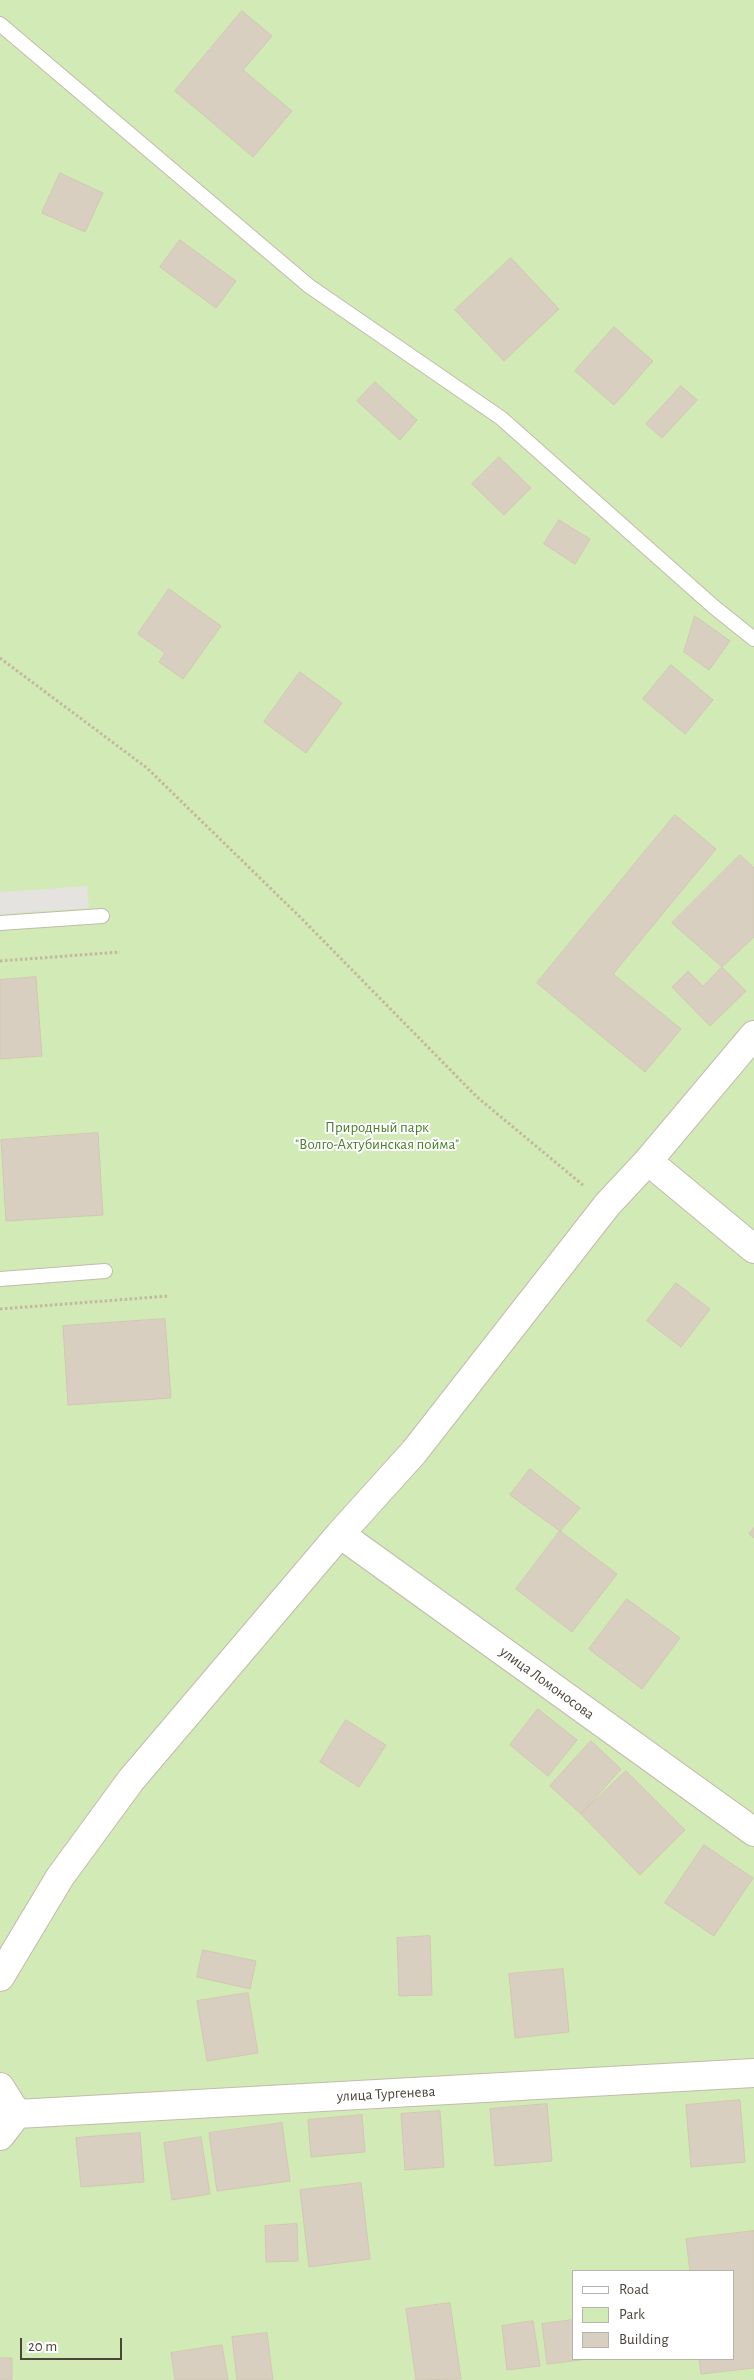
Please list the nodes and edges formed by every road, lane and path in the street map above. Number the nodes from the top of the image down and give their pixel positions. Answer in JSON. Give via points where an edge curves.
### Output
{"nodes":[{"id":1,"x":0,"y":24,"type":"edge"},
{"id":2,"x":754,"y":639,"type":"edge"},
{"id":3,"x":0,"y":658,"type":"edge"},
{"id":4,"x":102,"y":916,"type":"dead end"},
{"id":5,"x":0,"y":923,"type":"edge"},
{"id":6,"x":120,"y":952,"type":"dead end"},
{"id":7,"x":0,"y":961,"type":"edge"},
{"id":8,"x":754,"y":1034,"type":"edge"},
{"id":9,"x":648,"y":1161,"type":"junction"},
{"id":10,"x":608,"y":1205,"type":"junction"},
{"id":11,"x":754,"y":1250,"type":"edge"},
{"id":12,"x":105,"y":1271,"type":"dead end"},
{"id":13,"x":0,"y":1279,"type":"edge"},
{"id":14,"x":169,"y":1296,"type":"dead end"},
{"id":15,"x":0,"y":1309,"type":"edge"},
{"id":16,"x":340,"y":1534,"type":"junction"},
{"id":17,"x":754,"y":1832,"type":"edge"},
{"id":18,"x":0,"y":1977,"type":"edge"},
{"id":19,"x":754,"y":2073,"type":"edge"},
{"id":20,"x":0,"y":2087,"type":"edge"},
{"id":21,"x":17,"y":2114,"type":"junction"},
{"id":22,"x":0,"y":2136,"type":"edge"}],
"edges":[{"from":1,"to":2,"type":"lane","via":[[309,286],[501,418]]},
{"from":3,"to":10,"type":"path","via":[[147,768],[301,918],[477,1097]]},
{"from":4,"to":5,"type":"lane"},
{"from":6,"to":7,"type":"path"},
{"from":8,"to":9,"type":"street"},
{"from":9,"to":10,"type":"street"},
{"from":9,"to":11,"type":"street"},
{"from":10,"to":16,"type":"street","via":[[414,1452]]},
{"from":12,"to":13,"type":"lane"},
{"from":14,"to":15,"type":"path"},
{"from":16,"to":17,"type":"street","name":"улица Ломоносова"},
{"from":16,"to":18,"type":"street","via":[[131,1780],[60,1877]]},
{"from":19,"to":21,"type":"street","name":"улица Тургенева"},
{"from":20,"to":21,"type":"street"},
{"from":21,"to":22,"type":"street"}]}
